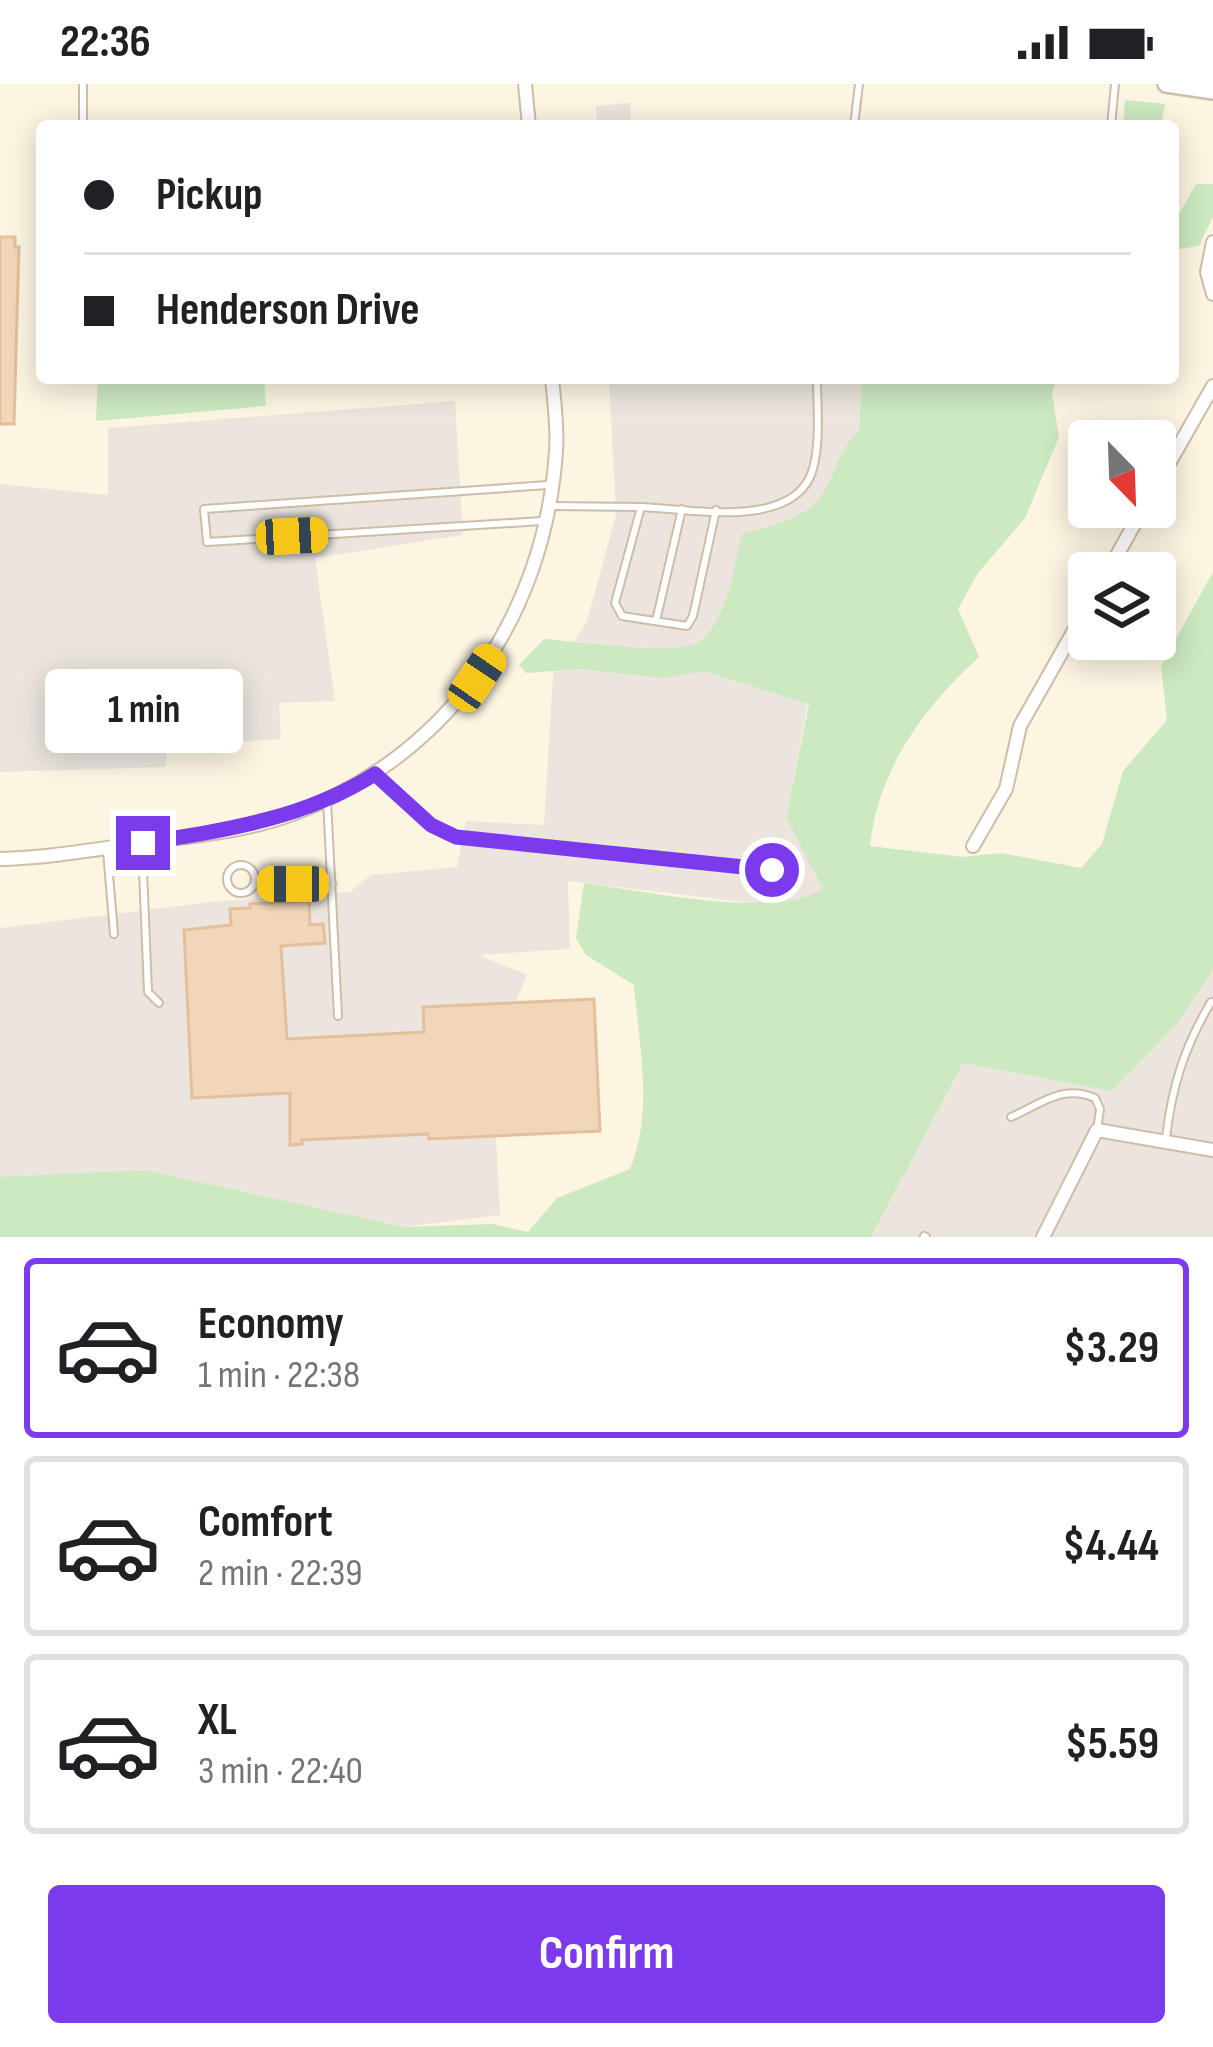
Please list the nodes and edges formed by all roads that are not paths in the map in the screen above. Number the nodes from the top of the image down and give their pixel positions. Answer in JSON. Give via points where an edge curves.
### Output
{"nodes":[{"id":1,"x":83,"y":84,"type":"edge"},
{"id":2,"x":525,"y":84,"type":"edge"},
{"id":3,"x":859,"y":84,"type":"edge"},
{"id":4,"x":1115,"y":84,"type":"edge"},
{"id":5,"x":1166,"y":84,"type":"edge"},
{"id":6,"x":1213,"y":91,"type":"edge"},
{"id":7,"x":83,"y":120,"type":"edge"},
{"id":8,"x":528,"y":120,"type":"edge"},
{"id":9,"x":855,"y":120,"type":"edge"},
{"id":10,"x":1112,"y":120,"type":"edge"},
{"id":11,"x":1213,"y":242,"type":"edge"},
{"id":12,"x":1213,"y":294,"type":"edge"},
{"id":13,"x":552,"y":384,"type":"edge"},
{"id":14,"x":817,"y":384,"type":"edge"},
{"id":15,"x":1213,"y":386,"type":"edge"},
{"id":16,"x":1176,"y":451,"type":"edge"},
{"id":17,"x":551,"y":485,"type":"junction"},
{"id":18,"x":640,"y":508,"type":"junction"},
{"id":19,"x":682,"y":509,"type":"junction"},
{"id":20,"x":716,"y":510,"type":"junction"},
{"id":21,"x":547,"y":513,"type":"junction"},
{"id":22,"x":656,"y":621,"type":"junction"},
{"id":23,"x":1068,"y":641,"type":"edge"},
{"id":24,"x":375,"y":774,"type":"junction"},
{"id":25,"x":327,"y":800,"type":"junction"},
{"id":26,"x":143,"y":843,"type":"junction"},
{"id":27,"x":974,"y":846,"type":"dead end"},
{"id":28,"x":107,"y":848,"type":"junction"},
{"id":29,"x":0,"y":859,"type":"edge"},
{"id":30,"x":772,"y":870,"type":"dead end"},
{"id":31,"x":254,"y":884,"type":"junction"},
{"id":32,"x":332,"y":884,"type":"junction"},
{"id":33,"x":114,"y":934,"type":"dead end"},
{"id":34,"x":1211,"y":1002,"type":"edge"},
{"id":35,"x":159,"y":1004,"type":"dead end"},
{"id":36,"x":338,"y":1016,"type":"dead end"},
{"id":37,"x":1011,"y":1117,"type":"dead end"},
{"id":38,"x":1097,"y":1130,"type":"junction"},
{"id":39,"x":1165,"y":1142,"type":"junction"},
{"id":40,"x":1213,"y":1150,"type":"edge"},
{"id":41,"x":1043,"y":1237,"type":"edge"}],
"edges":[{"from":1,"to":7,"type":"lane"},
{"from":2,"to":8,"type":"street"},
{"from":3,"to":9,"type":"lane"},
{"from":4,"to":10,"type":"lane"},
{"from":5,"to":6,"type":"street"},
{"from":11,"to":12,"type":"street"},
{"from":13,"to":17,"type":"street"},
{"from":14,"to":20,"type":"lane","via":[[812,473],[795,497],[778,508]]},
{"from":15,"to":16,"type":"street"},
{"from":17,"to":21,"type":"street"},
{"from":17,"to":21,"type":"lane","via":[[204,509],[207,542]]},
{"from":18,"to":19,"type":"lane"},
{"from":18,"to":21,"type":"lane"},
{"from":18,"to":22,"type":"lane","via":[[615,603],[622,616]]},
{"from":19,"to":20,"type":"lane"},
{"from":19,"to":22,"type":"lane"},
{"from":20,"to":22,"type":"lane","via":[[693,616],[687,626]]},
{"from":21,"to":24,"type":"street","via":[[518,608],[477,678]]},
{"from":23,"to":27,"type":"street","via":[[1020,726],[1006,788]]},
{"from":24,"to":25,"type":"street"},
{"from":24,"to":30,"type":"lane","via":[[456,837]]},
{"from":25,"to":26,"type":"street","via":[[242,828]]},
{"from":25,"to":32,"type":"lane"},
{"from":26,"to":28,"type":"street"},
{"from":26,"to":35,"type":"lane","via":[[148,992]]},
{"from":28,"to":29,"type":"street"},
{"from":28,"to":33,"type":"lane"},
{"from":31,"to":31,"type":"lane","via":[[246,866],[228,874],[238,892]]},
{"from":31,"to":32,"type":"lane"},
{"from":32,"to":36,"type":"lane"},
{"from":34,"to":39,"type":"lane","via":[[1172,1089]]},
{"from":37,"to":38,"type":"lane","via":[[1078,1091],[1095,1098]]},
{"from":38,"to":39,"type":"street"},
{"from":38,"to":41,"type":"street"},
{"from":39,"to":40,"type":"street"}]}
